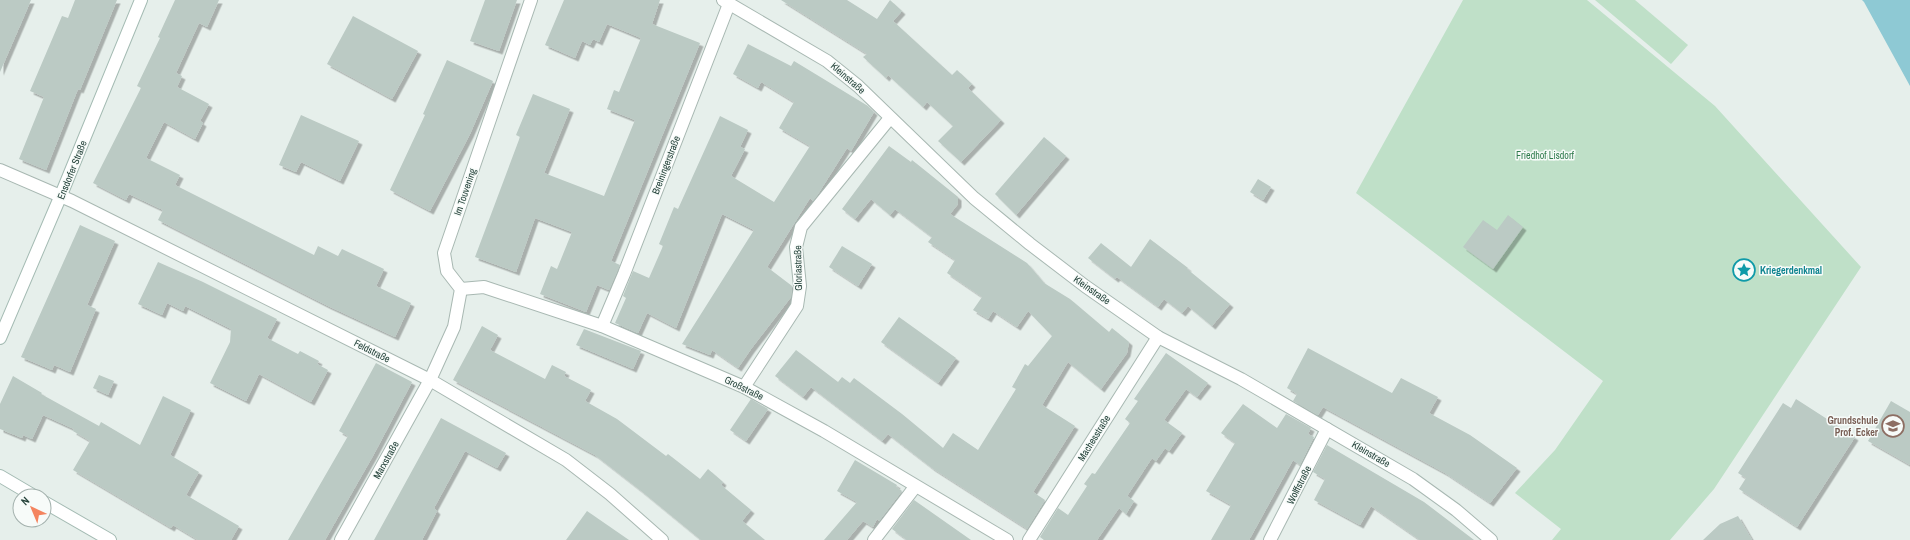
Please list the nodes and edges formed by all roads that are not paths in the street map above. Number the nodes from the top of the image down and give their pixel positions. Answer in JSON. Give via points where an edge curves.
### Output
{"nodes":[{"id":1,"x":141,"y":0,"type":"edge"},
{"id":2,"x":531,"y":0,"type":"edge"},
{"id":3,"x":726,"y":2,"type":"edge"},
{"id":4,"x":890,"y":118,"type":"junction"},
{"id":5,"x":0,"y":170,"type":"edge"},
{"id":6,"x":62,"y":195,"type":"junction"},
{"id":7,"x":461,"y":289,"type":"junction"},
{"id":8,"x":602,"y":326,"type":"junction"},
{"id":9,"x":1158,"y":337,"type":"junction"},
{"id":10,"x":0,"y":338,"type":"edge"},
{"id":11,"x":430,"y":380,"type":"junction"},
{"id":12,"x":744,"y":387,"type":"junction"},
{"id":13,"x":1327,"y":429,"type":"junction"},
{"id":14,"x":0,"y":476,"type":"edge"},
{"id":15,"x":915,"y":487,"type":"junction"},
{"id":16,"x":20,"y":488,"type":"edge"},
{"id":17,"x":52,"y":507,"type":"edge"},
{"id":18,"x":110,"y":540,"type":"edge"},
{"id":19,"x":341,"y":540,"type":"edge"},
{"id":20,"x":662,"y":540,"type":"edge"},
{"id":21,"x":874,"y":540,"type":"edge"},
{"id":22,"x":1007,"y":540,"type":"edge"},
{"id":23,"x":1029,"y":540,"type":"edge"},
{"id":24,"x":1270,"y":540,"type":"edge"},
{"id":25,"x":1491,"y":540,"type":"edge"}],
"edges":[{"from":1,"to":6,"type":"street","name":"Ensdorfer Straße"},
{"from":2,"to":7,"type":"street","name":"Im Touvening","via":[[444,253],[447,271]]},
{"from":3,"to":4,"type":"street","name":"Kleinstraße","via":[[827,60]]},
{"from":3,"to":8,"type":"street","name":"Breiningerstraße"},
{"from":4,"to":9,"type":"street","name":"Kleinstraße","via":[[974,198],[1030,244]]},
{"from":4,"to":12,"type":"street","name":"Gloriastraße","via":[[801,227],[796,247],[800,286],[797,306]]},
{"from":5,"to":6,"type":"street","name":"Feldstraße"},
{"from":6,"to":10,"type":"street","name":"Ensdorfer Straße"},
{"from":6,"to":11,"type":"street","name":"Feldstraße"},
{"from":7,"to":8,"type":"street","name":"Großstraße","via":[[484,287]]},
{"from":7,"to":11,"type":"street","via":[[454,327]]},
{"from":8,"to":12,"type":"street","name":"Großstraße"},
{"from":9,"to":13,"type":"street","name":"Kleinstraße","via":[[1241,379]]},
{"from":9,"to":23,"type":"street","name":"Machesstraße"},
{"from":11,"to":19,"type":"street","name":"Marxstraße"},
{"from":11,"to":20,"type":"street","name":"Feldstraße","via":[[566,460],[610,494]]},
{"from":12,"to":15,"type":"street","name":"Großstraße","via":[[824,431]]},
{"from":13,"to":24,"type":"street","name":"Wolffstraße"},
{"from":13,"to":25,"type":"street","name":"Kleinstraße","via":[[1413,479],[1456,510]]},
{"from":14,"to":16,"type":"street"},
{"from":15,"to":21,"type":"street"},
{"from":15,"to":22,"type":"street","name":"Großstraße"},
{"from":17,"to":18,"type":"street"}]}
